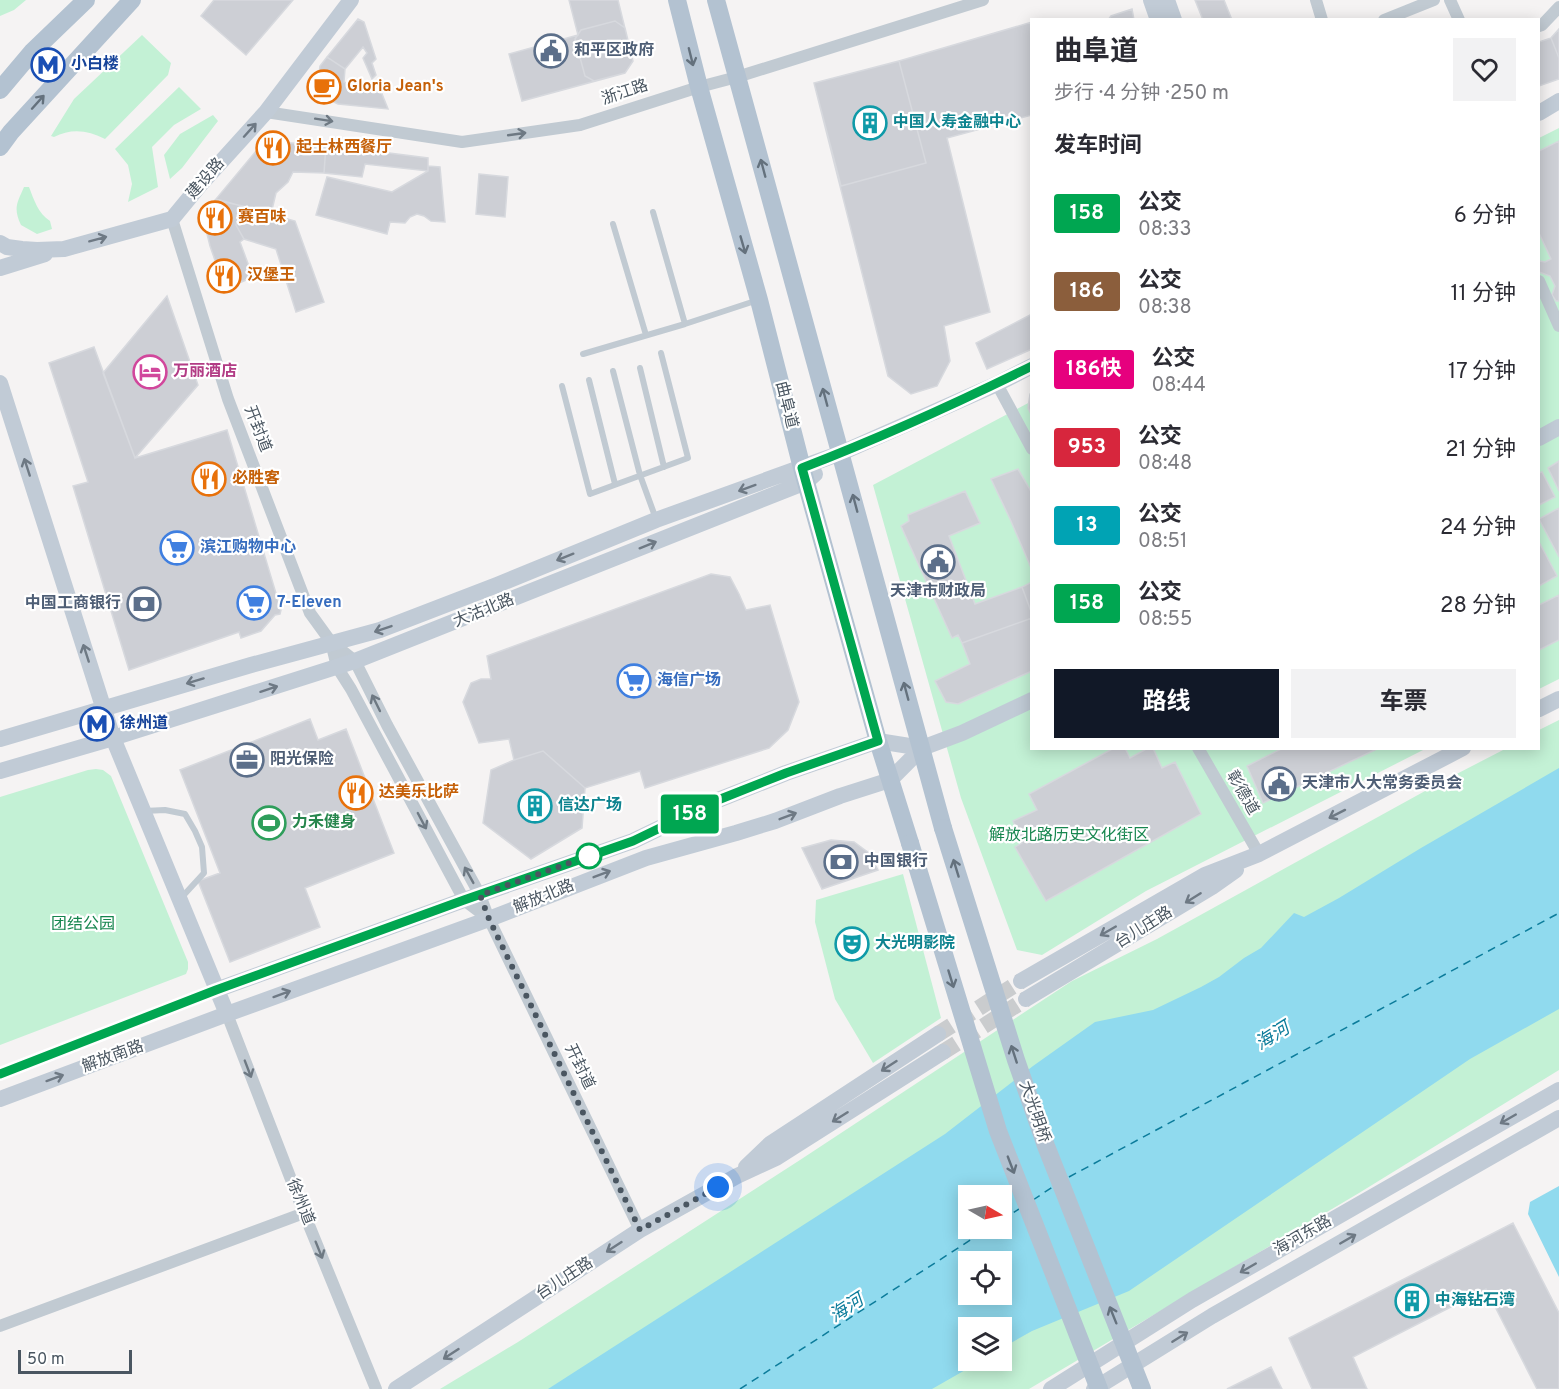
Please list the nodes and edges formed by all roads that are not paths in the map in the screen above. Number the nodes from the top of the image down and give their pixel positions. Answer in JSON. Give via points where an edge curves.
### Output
{"nodes":[{"id":1,"x":132,"y":0,"type":"edge"},
{"id":2,"x":351,"y":0,"type":"edge"},
{"id":3,"x":676,"y":0,"type":"edge"},
{"id":4,"x":716,"y":0,"type":"edge"},
{"id":5,"x":983,"y":0,"type":"edge"},
{"id":6,"x":1151,"y":0,"type":"edge"},
{"id":7,"x":1167,"y":0,"type":"edge"},
{"id":8,"x":1316,"y":0,"type":"edge"},
{"id":9,"x":1434,"y":0,"type":"edge"},
{"id":10,"x":1450,"y":0,"type":"edge"},
{"id":11,"x":78,"y":3,"type":"edge"},
{"id":12,"x":1559,"y":7,"type":"edge"},
{"id":13,"x":1157,"y":18,"type":"edge"},
{"id":14,"x":1173,"y":18,"type":"edge"},
{"id":15,"x":1321,"y":18,"type":"edge"},
{"id":16,"x":1389,"y":18,"type":"edge"},
{"id":17,"x":1459,"y":18,"type":"edge"},
{"id":18,"x":1540,"y":26,"type":"edge"},
{"id":19,"x":737,"y":77,"type":"junction"},
{"id":20,"x":699,"y":87,"type":"junction"},
{"id":21,"x":0,"y":90,"type":"edge"},
{"id":22,"x":1559,"y":101,"type":"edge"},
{"id":23,"x":266,"y":112,"type":"junction"},
{"id":24,"x":1540,"y":112,"type":"edge"},
{"id":25,"x":0,"y":147,"type":"edge"},
{"id":26,"x":653,"y":212,"type":"dead end"},
{"id":27,"x":172,"y":219,"type":"junction"},
{"id":28,"x":613,"y":224,"type":"dead end"},
{"id":29,"x":0,"y":243,"type":"edge"},
{"id":30,"x":64,"y":249,"type":"junction"},
{"id":31,"x":0,"y":268,"type":"edge"},
{"id":32,"x":1540,"y":283,"type":"edge"},
{"id":33,"x":759,"y":300,"type":"junction"},
{"id":34,"x":685,"y":324,"type":"junction"},
{"id":35,"x":1559,"y":326,"type":"edge"},
{"id":36,"x":646,"y":335,"type":"junction"},
{"id":37,"x":661,"y":353,"type":"dead end"},
{"id":38,"x":583,"y":354,"type":"dead end"},
{"id":39,"x":1030,"y":367,"type":"edge"},
{"id":40,"x":640,"y":368,"type":"dead end"},
{"id":41,"x":614,"y":371,"type":"dead end"},
{"id":42,"x":589,"y":380,"type":"dead end"},
{"id":43,"x":0,"y":383,"type":"edge"},
{"id":44,"x":997,"y":384,"type":"junction"},
{"id":45,"x":562,"y":386,"type":"dead end"},
{"id":46,"x":1559,"y":427,"type":"edge"},
{"id":47,"x":1540,"y":437,"type":"edge"},
{"id":48,"x":1030,"y":445,"type":"edge"},
{"id":49,"x":841,"y":453,"type":"junction"},
{"id":50,"x":664,"y":466,"type":"junction"},
{"id":51,"x":640,"y":475,"type":"junction"},
{"id":52,"x":804,"y":475,"type":"junction"},
{"id":53,"x":615,"y":484,"type":"junction"},
{"id":54,"x":656,"y":520,"type":"junction"},
{"id":55,"x":332,"y":642,"type":"junction"},
{"id":56,"x":355,"y":661,"type":"junction"},
{"id":57,"x":337,"y":667,"type":"junction"},
{"id":58,"x":1030,"y":701,"type":"edge"},
{"id":59,"x":104,"y":709,"type":"junction"},
{"id":60,"x":114,"y":738,"type":"junction"},
{"id":61,"x":0,"y":739,"type":"edge"},
{"id":62,"x":878,"y":741,"type":"junction"},
{"id":63,"x":922,"y":748,"type":"junction"},
{"id":64,"x":1199,"y":750,"type":"edge"},
{"id":65,"x":1459,"y":750,"type":"edge"},
{"id":66,"x":0,"y":771,"type":"edge"},
{"id":67,"x":890,"y":780,"type":"junction"},
{"id":68,"x":143,"y":811,"type":"junction"},
{"id":69,"x":1259,"y":854,"type":"junction"},
{"id":70,"x":472,"y":897,"type":"junction"},
{"id":71,"x":179,"y":899,"type":"junction"},
{"id":72,"x":489,"y":919,"type":"junction"},
{"id":73,"x":1021,"y":981,"type":"tunnel mouth"},
{"id":74,"x":216,"y":990,"type":"junction"},
{"id":75,"x":1026,"y":999,"type":"tunnel mouth"},
{"id":76,"x":227,"y":1014,"type":"junction"},
{"id":77,"x":938,"y":1034,"type":"tunnel mouth"},
{"id":78,"x":943,"y":1052,"type":"tunnel mouth"},
{"id":79,"x":0,"y":1074,"type":"edge"},
{"id":80,"x":1559,"y":1090,"type":"edge"},
{"id":81,"x":0,"y":1099,"type":"edge"},
{"id":82,"x":1559,"y":1118,"type":"edge"},
{"id":83,"x":737,"y":1176,"type":"junction"},
{"id":84,"x":304,"y":1213,"type":"junction"},
{"id":85,"x":640,"y":1230,"type":"junction"},
{"id":86,"x":0,"y":1326,"type":"edge"},
{"id":87,"x":376,"y":1389,"type":"edge"},
{"id":88,"x":396,"y":1389,"type":"edge"},
{"id":89,"x":1051,"y":1389,"type":"edge"},
{"id":90,"x":1094,"y":1389,"type":"edge"},
{"id":91,"x":1099,"y":1389,"type":"edge"},
{"id":92,"x":1142,"y":1389,"type":"edge"}],
"edges":[{"from":25,"to":1,"type":"main road","one_way":true},
{"from":2,"to":23,"type":"main road","name":"建设路"},
{"from":3,"to":20,"type":"main road","name":"曲阜道","one_way":true},
{"from":4,"to":19,"type":"main road"},
{"from":5,"to":19,"type":"street","name":"浙江路"},
{"from":6,"to":13,"type":"main road"},
{"from":7,"to":14,"type":"main road"},
{"from":8,"to":15,"type":"street"},
{"from":9,"to":16,"type":"street"},
{"from":10,"to":17,"type":"street"},
{"from":11,"to":21,"type":"main road"},
{"from":12,"to":18,"type":"street"},
{"from":19,"to":20,"type":"street","name":"浙江路"},
{"from":49,"to":19,"type":"main road","one_way":true},
{"from":23,"to":20,"type":"street","name":"浙江路","one_way":true,"via":[[462,142],[580,125]]},
{"from":20,"to":33,"type":"main road","name":"曲阜道","one_way":true},
{"from":22,"to":24,"type":"main road"},
{"from":27,"to":23,"type":"main road","name":"建设路","one_way":true},
{"from":26,"to":34,"type":"lane"},
{"from":30,"to":27,"type":"main road","one_way":true},
{"from":27,"to":55,"type":"street","name":"开封道","via":[[231,407],[310,613]]},
{"from":28,"to":36,"type":"lane"},
{"from":29,"to":30,"type":"main road","via":[[22,249]]},
{"from":30,"to":31,"type":"main road"},
{"from":32,"to":35,"type":"street"},
{"from":33,"to":34,"type":"lane"},
{"from":33,"to":52,"type":"main road","name":"曲阜道"},
{"from":34,"to":36,"type":"lane"},
{"from":36,"to":38,"type":"lane"},
{"from":37,"to":50,"type":"lane","via":[[688,458]]},
{"from":39,"to":44,"type":"main road","name":"大沽北路"},
{"from":40,"to":50,"type":"lane"},
{"from":41,"to":51,"type":"lane"},
{"from":42,"to":53,"type":"lane"},
{"from":59,"to":43,"type":"main road","one_way":true},
{"from":44,"to":48,"type":"street"},
{"from":44,"to":49,"type":"main road","name":"大沽北路"},
{"from":45,"to":53,"type":"lane","via":[[590,494]]},
{"from":46,"to":47,"type":"main road"},
{"from":49,"to":52,"type":"main road","name":"大沽北路"},
{"from":63,"to":49,"type":"main road","one_way":true},
{"from":50,"to":51,"type":"lane"},
{"from":51,"to":53,"type":"lane"},
{"from":51,"to":54,"type":"lane"},
{"from":52,"to":54,"type":"main road","name":"大沽北路","one_way":true},
{"from":56,"to":52,"type":"main road","name":"大沽北路","one_way":true},
{"from":52,"to":62,"type":"main road","name":"曲阜道"},
{"from":54,"to":55,"type":"main road","name":"大沽北路","one_way":true,"via":[[380,630]]},
{"from":55,"to":56,"type":"street","name":"开封道"},
{"from":55,"to":57,"type":"street","name":"开封道"},
{"from":55,"to":59,"type":"main road","name":"大沽北路","one_way":true},
{"from":56,"to":57,"type":"main road","name":"大沽北路"},
{"from":70,"to":56,"type":"street","name":"开封道","one_way":true},
{"from":60,"to":57,"type":"main road","name":"大沽北路","one_way":true},
{"from":57,"to":70,"type":"street","name":"开封道","one_way":true},
{"from":58,"to":63,"type":"main road","name":"解放北路"},
{"from":59,"to":60,"type":"main road"},
{"from":59,"to":61,"type":"main road","name":"大沽北路"},
{"from":60,"to":66,"type":"main road","name":"大沽北路"},
{"from":60,"to":68,"type":"main road"},
{"from":62,"to":63,"type":"main road","name":"解放北路"},
{"from":62,"to":67,"type":"main road","name":"曲阜道"},
{"from":62,"to":70,"type":"main road","name":"解放北路","via":[[718,800],[633,841]]},
{"from":63,"to":67,"type":"main road","name":"解放北路"},
{"from":92,"to":63,"type":"main road","name":"大光明桥","one_way":true,"bridge":true,"via":[[1016,1060]]},
{"from":64,"to":69,"type":"street","name":"彰德道"},
{"from":65,"to":69,"type":"main road","name":"台儿庄路","one_way":true},
{"from":72,"to":67,"type":"main road","name":"解放北路","one_way":true,"via":[[646,858],[736,834]]},
{"from":67,"to":91,"type":"main road","name":"曲阜道","one_way":true,"bridge":true,"via":[[998,1131]]},
{"from":68,"to":71,"type":"main road"},
{"from":68,"to":71,"type":"lane","via":[[184,814],[202,846],[204,873]]},
{"from":69,"to":73,"type":"main road","name":"台儿庄路","one_way":true,"via":[[1205,875]]},
{"from":69,"to":75,"type":"main road","name":"台儿庄路","one_way":true,"via":[[1212,887]]},
{"from":70,"to":72,"type":"street","name":"开封道"},
{"from":70,"to":74,"type":"main road","name":"解放北路"},
{"from":71,"to":74,"type":"main road"},
{"from":76,"to":72,"type":"main road","name":"解放北路","one_way":true},
{"from":72,"to":85,"type":"street","name":"开封道"},
{"from":74,"to":76,"type":"main road"},
{"from":74,"to":79,"type":"lane","name":"解放南路"},
{"from":81,"to":76,"type":"main road","name":"解放南路","one_way":true},
{"from":76,"to":84,"type":"street","name":"徐州道","one_way":true},
{"from":77,"to":83,"type":"main road","name":"台儿庄路","one_way":true,"via":[[770,1144]]},
{"from":78,"to":83,"type":"main road","name":"台儿庄路","one_way":true,"via":[[776,1158]]},
{"from":80,"to":89,"type":"main road","name":"海河东路","one_way":true,"via":[[1192,1300]]},
{"from":90,"to":82,"type":"main road","name":"海河东路","one_way":true,"via":[[1212,1316]]},
{"from":83,"to":85,"type":"main road","name":"台儿庄路"},
{"from":84,"to":86,"type":"street"},
{"from":84,"to":87,"type":"street","name":"徐州道","one_way":true},
{"from":85,"to":88,"type":"main road","name":"台儿庄路","one_way":true}]}
